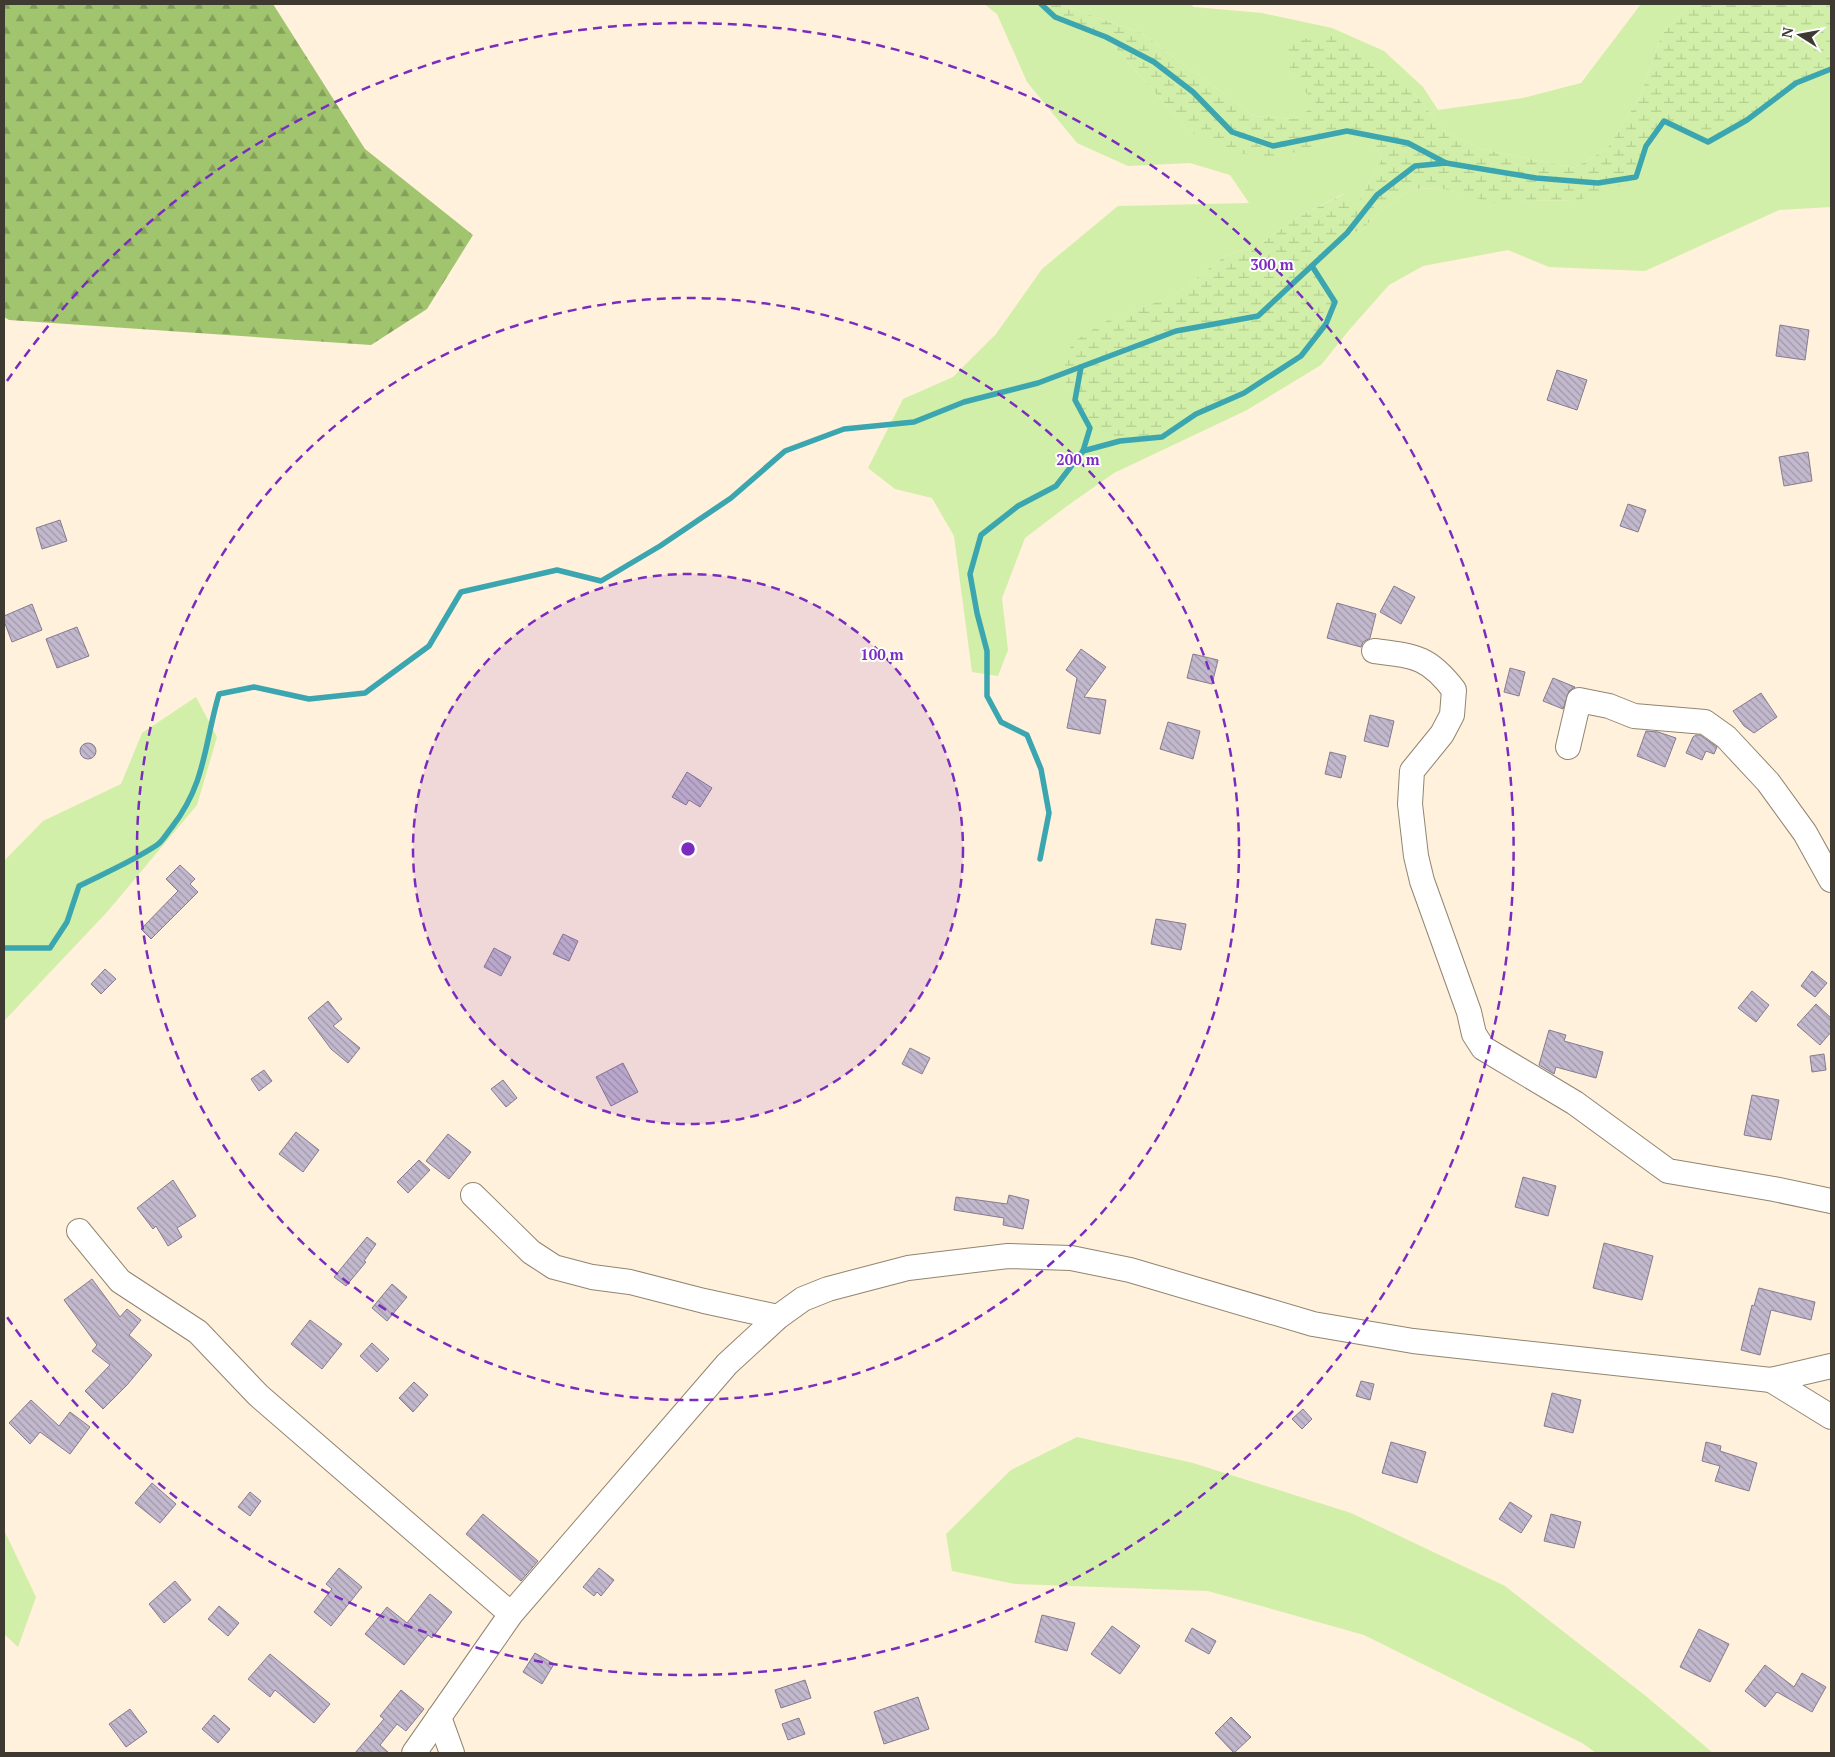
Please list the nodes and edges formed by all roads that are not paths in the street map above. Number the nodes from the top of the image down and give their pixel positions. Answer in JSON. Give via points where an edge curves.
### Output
{"nodes":[{"id":1,"x":1374,"y":651,"type":"dead end"},
{"id":2,"x":1568,"y":747,"type":"dead end"},
{"id":3,"x":1831,"y":880,"type":"edge"},
{"id":4,"x":473,"y":1195,"type":"dead end"},
{"id":5,"x":1831,"y":1201,"type":"edge"},
{"id":6,"x":78,"y":1231,"type":"dead end"},
{"id":7,"x":778,"y":1317,"type":"junction"},
{"id":8,"x":1831,"y":1366,"type":"edge"},
{"id":9,"x":1771,"y":1380,"type":"junction"},
{"id":10,"x":1831,"y":1417,"type":"edge"},
{"id":11,"x":511,"y":1614,"type":"junction"},
{"id":12,"x":439,"y":1717,"type":"junction"},
{"id":13,"x":414,"y":1753,"type":"edge"},
{"id":14,"x":452,"y":1753,"type":"edge"}],
"edges":[{"from":1,"to":5,"type":"street","via":[[1405,655],[1428,663],[1454,690],[1452,715],[1442,734],[1412,771],[1410,804],[1422,881],[1474,1034],[1483,1048],[1575,1103],[1668,1171]]},
{"from":2,"to":3,"type":"street","via":[[1580,700],[1634,716],[1705,722],[1726,737],[1768,782],[1805,833]]},
{"from":4,"to":7,"type":"street","via":[[532,1252],[554,1267]]},
{"from":6,"to":11,"type":"street","via":[[120,1281],[198,1332],[258,1395]]},
{"from":7,"to":9,"type":"street","via":[[803,1299],[828,1289],[908,1268],[1008,1256],[1071,1258],[1130,1270],[1312,1324],[1413,1340]]},
{"from":7,"to":11,"type":"street","via":[[727,1364]]},
{"from":8,"to":9,"type":"street"},
{"from":9,"to":10,"type":"street"},
{"from":11,"to":12,"type":"street"},
{"from":12,"to":13,"type":"street"},
{"from":12,"to":14,"type":"street"}]}
